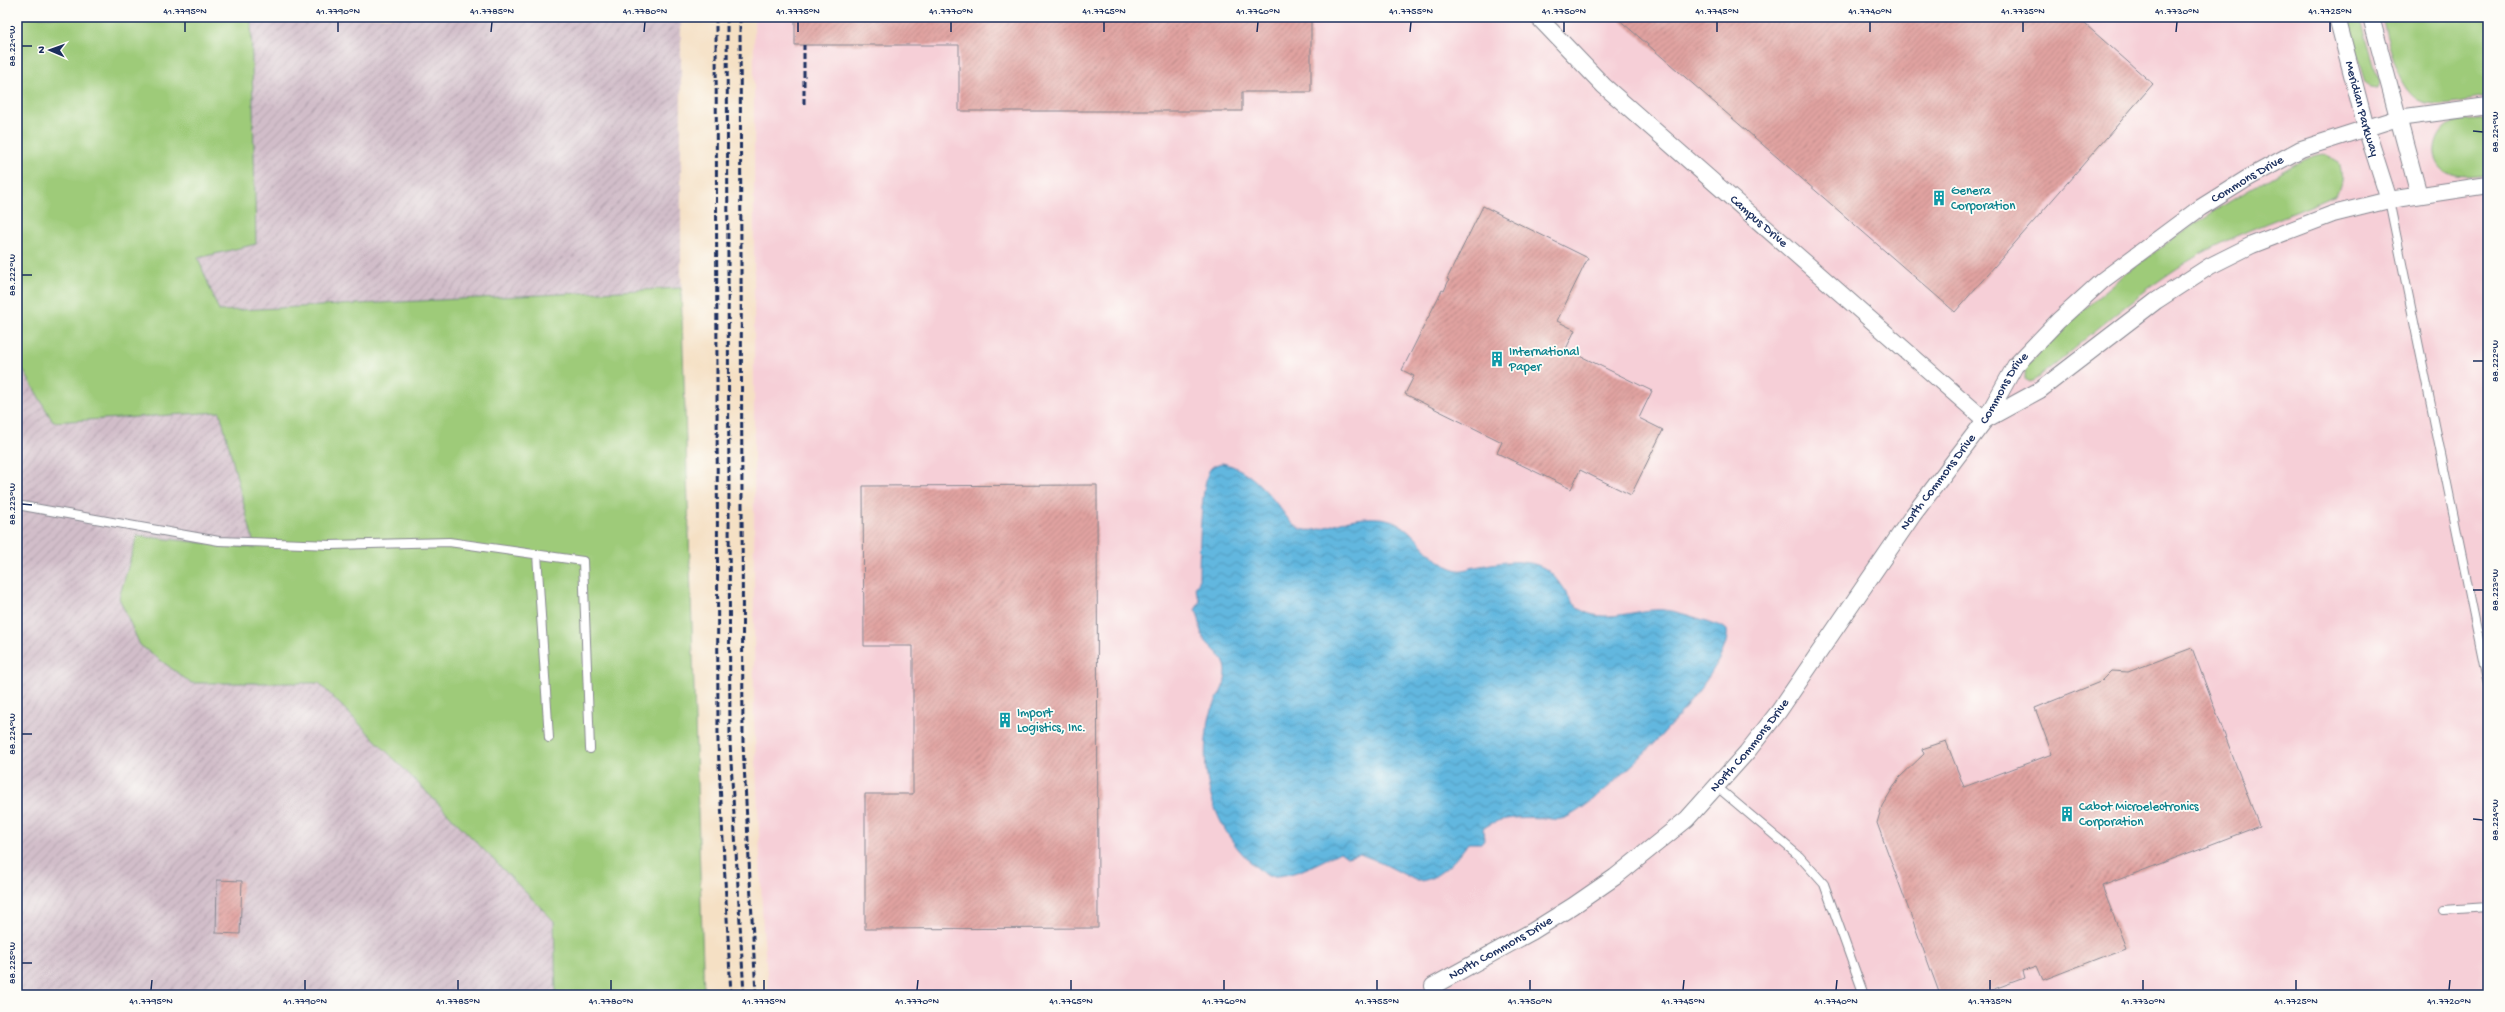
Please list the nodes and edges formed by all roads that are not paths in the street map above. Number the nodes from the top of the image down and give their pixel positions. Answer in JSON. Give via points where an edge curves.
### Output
{"nodes":[{"id":1,"x":1538,"y":17,"type":"edge"},
{"id":2,"x":2337,"y":17,"type":"edge"},
{"id":3,"x":2371,"y":17,"type":"edge"},
{"id":4,"x":2488,"y":106,"type":"edge"},
{"id":5,"x":2398,"y":118,"type":"junction"},
{"id":6,"x":2366,"y":128,"type":"junction"},
{"id":7,"x":2488,"y":185,"type":"edge"},
{"id":8,"x":2419,"y":195,"type":"junction"},
{"id":9,"x":2389,"y":200,"type":"junction"},
{"id":10,"x":1985,"y":420,"type":"junction"},
{"id":11,"x":17,"y":505,"type":"edge"},
{"id":12,"x":537,"y":554,"type":"junction"},
{"id":13,"x":2488,"y":684,"type":"edge"},
{"id":14,"x":549,"y":738,"type":"dead end"},
{"id":15,"x":590,"y":749,"type":"dead end"},
{"id":16,"x":1716,"y":786,"type":"junction"},
{"id":17,"x":2488,"y":906,"type":"edge"},
{"id":18,"x":2444,"y":910,"type":"dead end"},
{"id":19,"x":1434,"y":990,"type":"edge"},
{"id":20,"x":1864,"y":995,"type":"edge"}],
"edges":[{"from":1,"to":10,"type":"street","name":"Campus Drive","via":[[1604,86]]},
{"from":2,"to":6,"type":"street","name":"Meridian Parkway"},
{"from":3,"to":5,"type":"street"},
{"from":4,"to":5,"type":"street","name":"Commons Drive"},
{"from":5,"to":6,"type":"street","name":"Commons Drive"},
{"from":5,"to":8,"type":"street"},
{"from":6,"to":9,"type":"street","name":"Meridian Parkway"},
{"from":6,"to":10,"type":"street","name":"Commons Drive","via":[[2301,149],[2248,178],[2200,208],[2103,280],[2014,366]]},
{"from":7,"to":8,"type":"street","name":"Commons Drive"},
{"from":8,"to":9,"type":"street","name":"Commons Drive"},
{"from":9,"to":10,"type":"street","name":"Commons Drive","via":[[2333,214],[2293,228],[2210,266],[2156,301],[2040,390]]},
{"from":9,"to":13,"type":"lane"},
{"from":10,"to":16,"type":"street","name":"North Commons Drive","via":[[1913,515],[1779,711]]},
{"from":11,"to":12,"type":"lane","via":[[219,541],[331,544],[449,542]]},
{"from":12,"to":14,"type":"lane"},
{"from":12,"to":15,"type":"lane","via":[[583,561]]},
{"from":16,"to":19,"type":"street","name":"North Commons Drive","via":[[1686,819],[1615,877],[1533,931]]},
{"from":16,"to":20,"type":"lane","via":[[1799,856],[1817,875],[1835,912]]},
{"from":17,"to":18,"type":"lane"}]}
